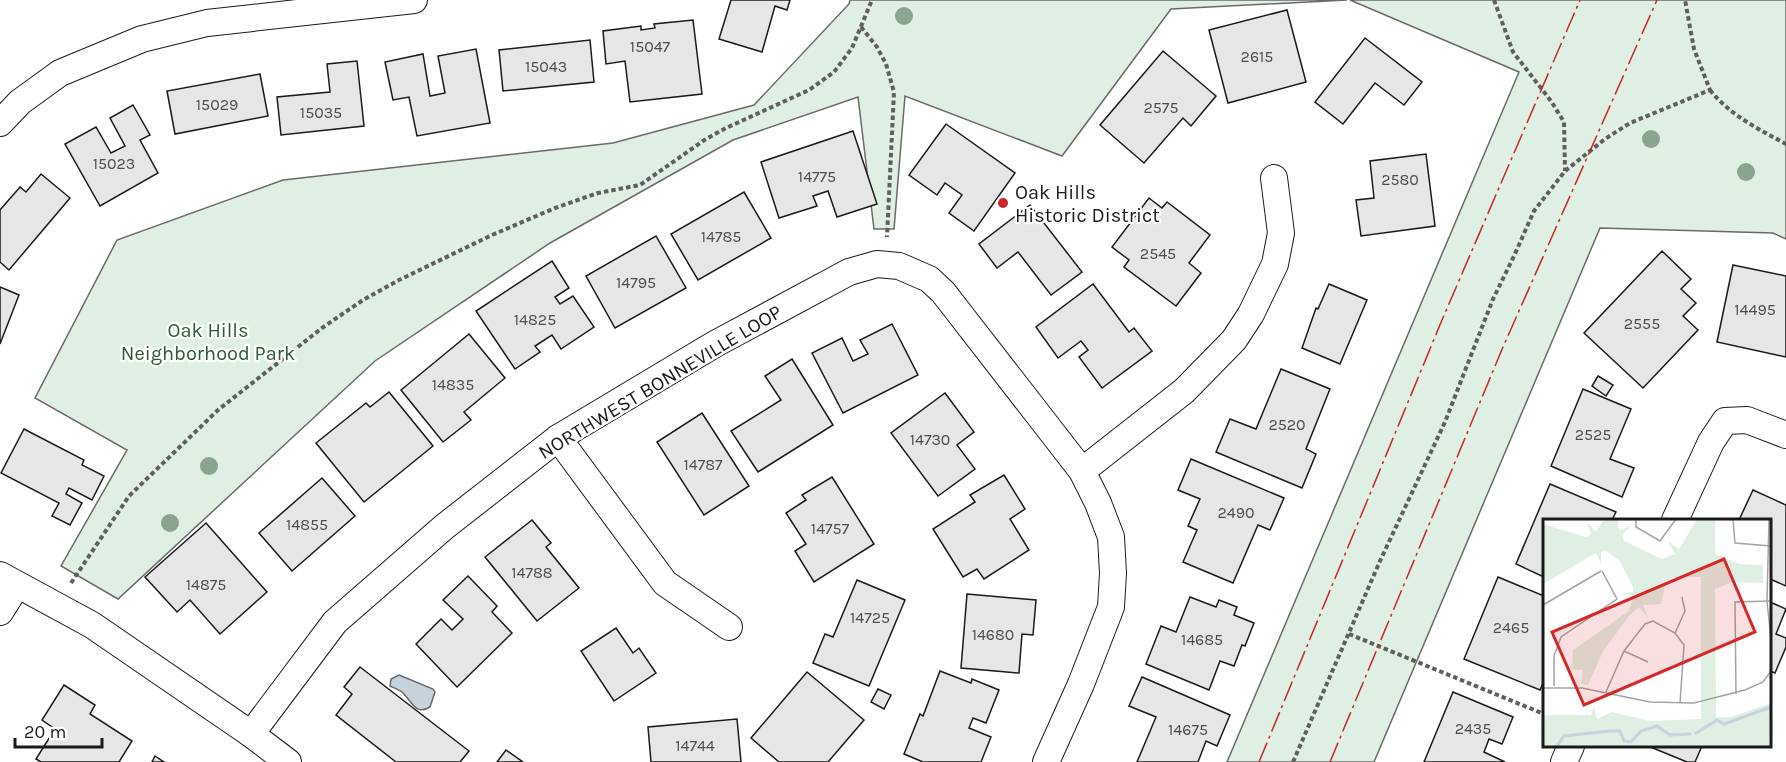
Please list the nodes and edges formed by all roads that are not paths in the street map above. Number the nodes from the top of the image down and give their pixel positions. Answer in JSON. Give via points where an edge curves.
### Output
{"nodes":[{"id":1,"x":414,"y":0,"type":"edge"},
{"id":2,"x":0,"y":123,"type":"edge"},
{"id":3,"x":1274,"y":178,"type":"dead end"},
{"id":4,"x":1786,"y":435,"type":"edge"},
{"id":5,"x":558,"y":438,"type":"junction"},
{"id":6,"x":1082,"y":471,"type":"junction"},
{"id":7,"x":1675,"y":519,"type":"edge"},
{"id":8,"x":9,"y":580,"type":"edge"},
{"id":9,"x":0,"y":612,"type":"edge"},
{"id":10,"x":729,"y":627,"type":"dead end"},
{"id":11,"x":251,"y":734,"type":"junction"},
{"id":12,"x":1571,"y":747,"type":"edge"},
{"id":13,"x":288,"y":762,"type":"edge"},
{"id":14,"x":1046,"y":762,"type":"edge"},
{"id":15,"x":1564,"y":762,"type":"edge"}],
"edges":[{"from":1,"to":2,"type":"street","via":[[207,23],[142,39],[60,73],[20,102]]},
{"from":3,"to":6,"type":"street","via":[[1281,233],[1275,264],[1234,340],[1184,391]]},
{"from":4,"to":7,"type":"street","via":[[1747,420],[1725,421]]},
{"from":5,"to":6,"type":"street","name":"NORTHWEST BONNEVILLE LOOP","via":[[715,344],[849,272],[877,264],[913,270],[943,292]]},
{"from":5,"to":10,"type":"street","via":[[665,583]]},
{"from":5,"to":11,"type":"street","name":"NORTHWEST BONNEVILLE LOOP","via":[[444,527],[335,622]]},
{"from":6,"to":14,"type":"street","name":"NORTHWEST BONNEVILLE LOOP","via":[[1111,537],[1111,607]]},
{"from":8,"to":9,"type":"street"},
{"from":8,"to":11,"type":"street","via":[[92,625]]},
{"from":11,"to":13,"type":"street"},
{"from":12,"to":15,"type":"street"}]}
